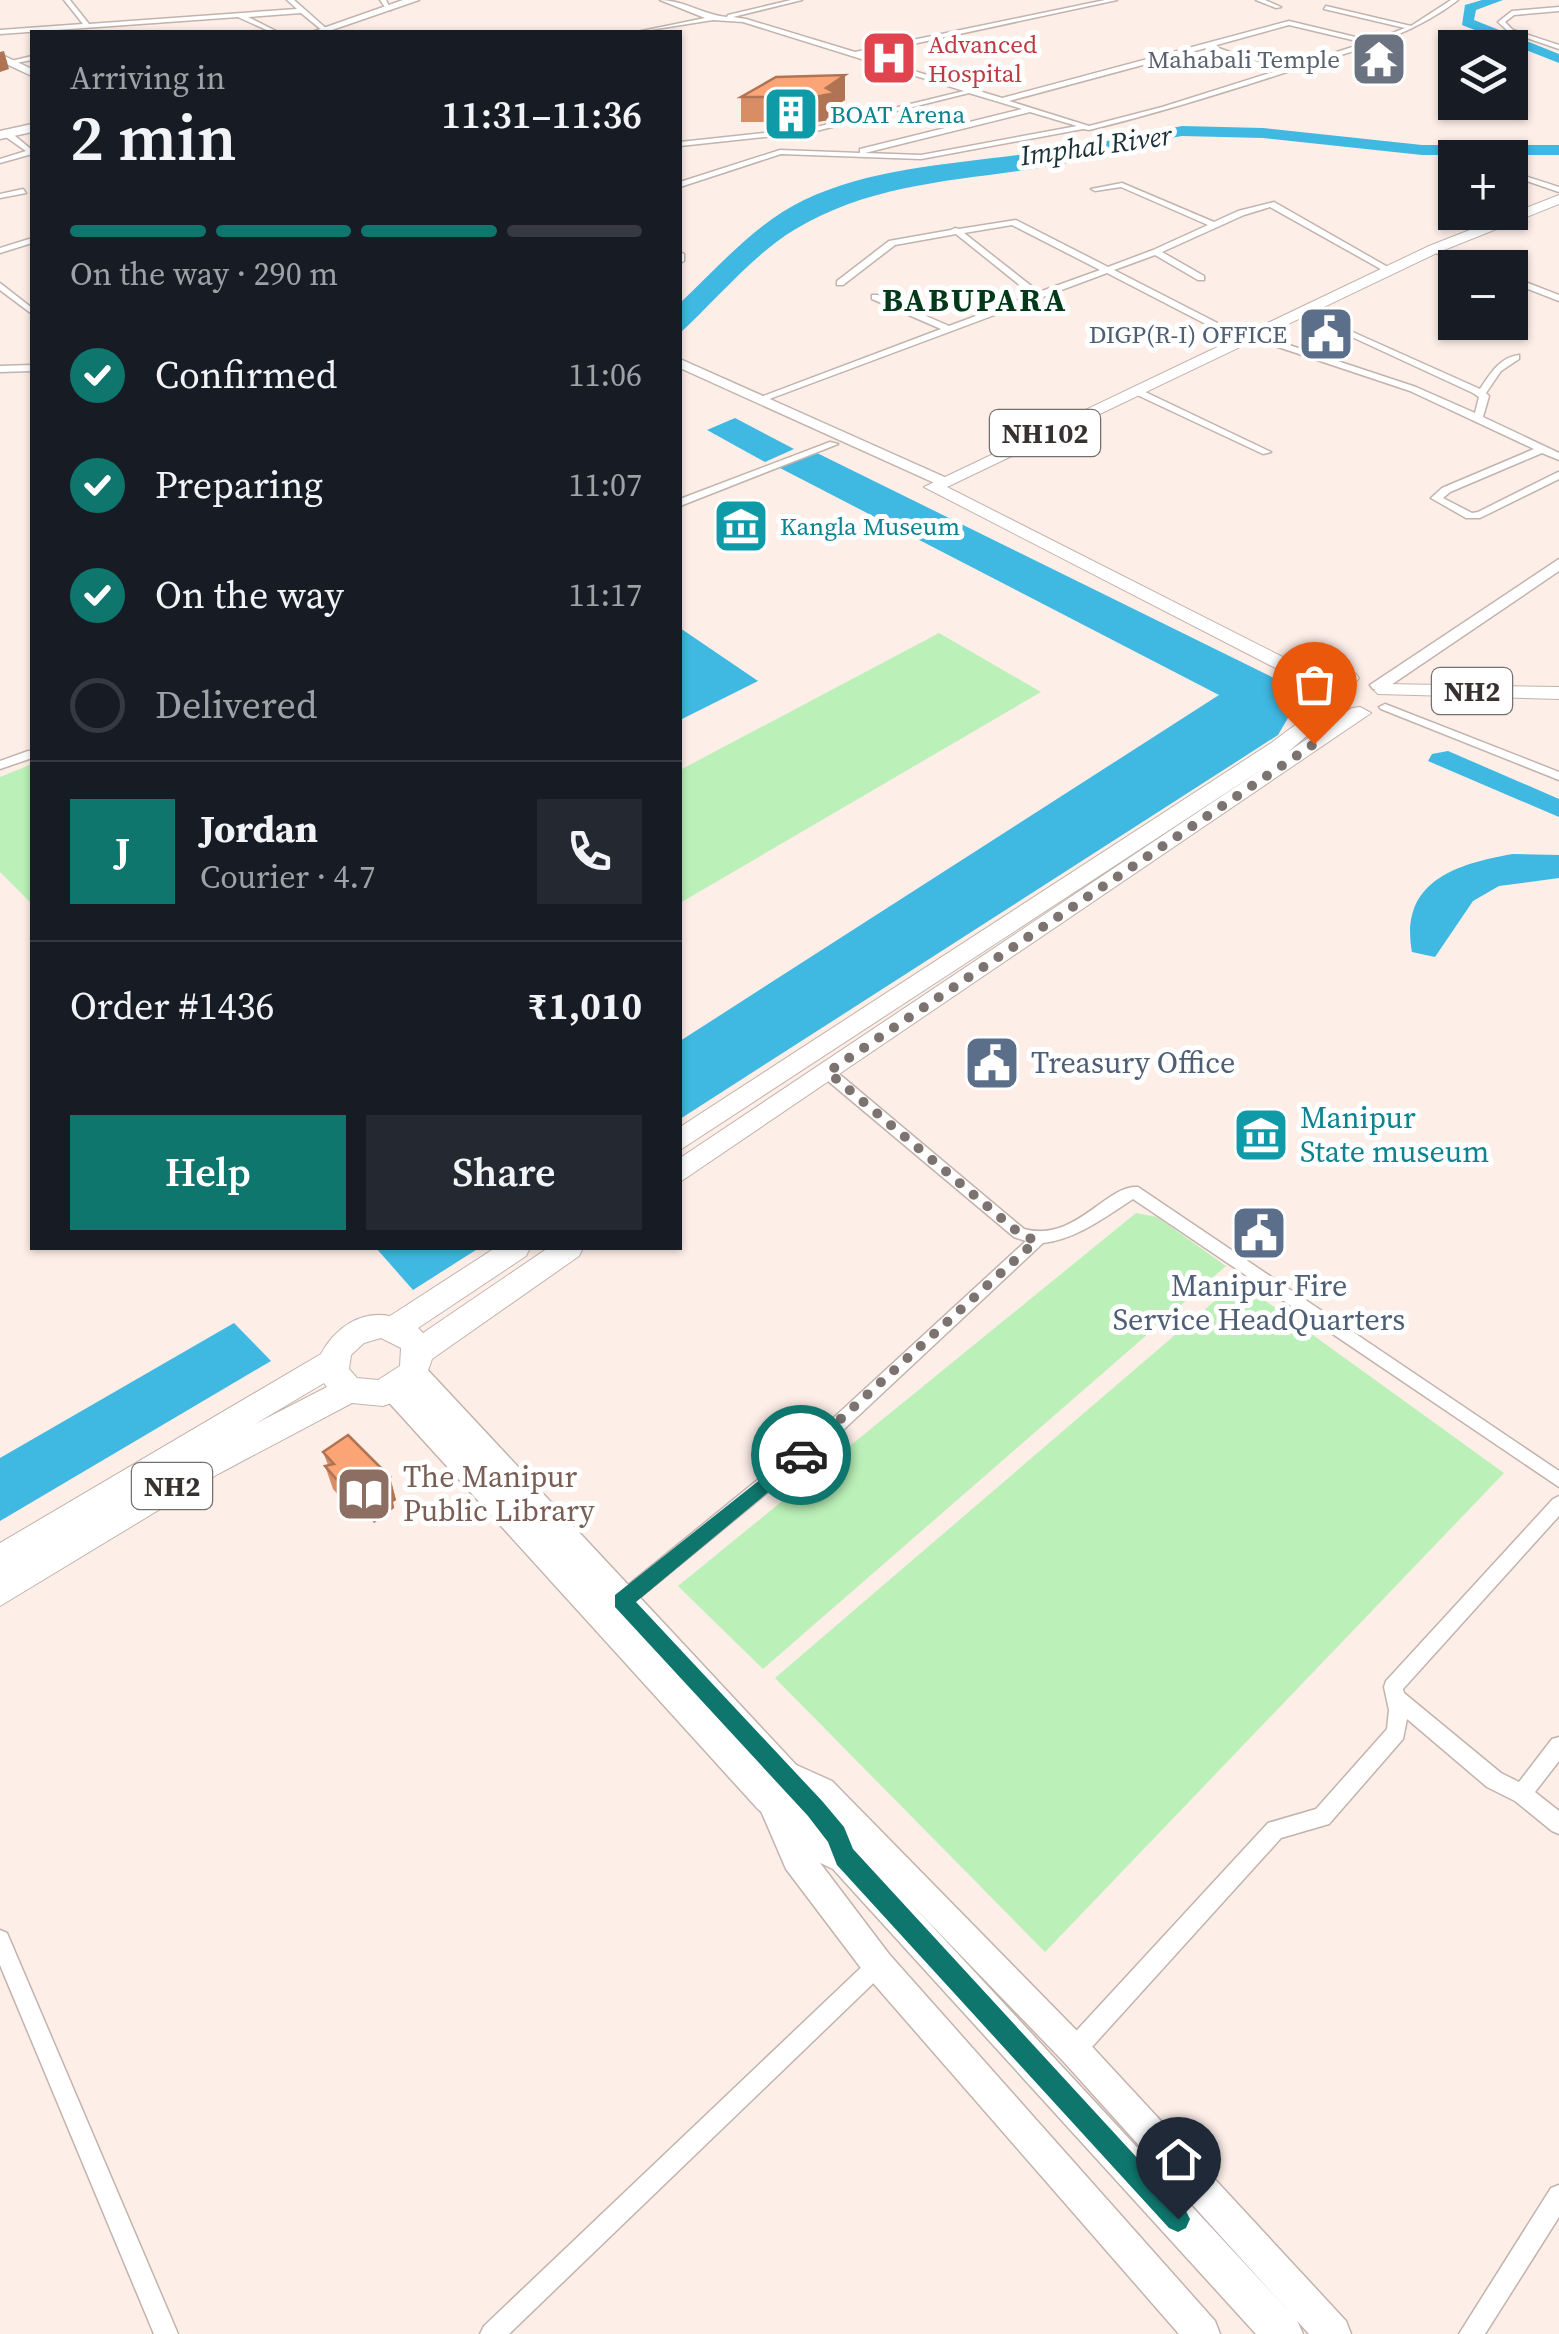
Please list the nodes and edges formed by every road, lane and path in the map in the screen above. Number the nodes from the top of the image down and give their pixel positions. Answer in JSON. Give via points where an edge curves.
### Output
{"nodes":[{"id":1,"x":67,"y":0,"type":"edge"},
{"id":2,"x":290,"y":0,"type":"edge"},
{"id":3,"x":414,"y":0,"type":"edge"},
{"id":4,"x":663,"y":0,"type":"edge"},
{"id":5,"x":799,"y":0,"type":"edge"},
{"id":6,"x":1078,"y":0,"type":"edge"},
{"id":7,"x":1114,"y":0,"type":"edge"},
{"id":8,"x":1259,"y":0,"type":"edge"},
{"id":9,"x":1451,"y":0,"type":"edge"},
{"id":10,"x":386,"y":5,"type":"edge"},
{"id":11,"x":1088,"y":5,"type":"junction"},
{"id":12,"x":1278,"y":6,"type":"dead end"},
{"id":13,"x":1326,"y":8,"type":"dead end"},
{"id":14,"x":1559,"y":9,"type":"edge"},
{"id":15,"x":303,"y":12,"type":"junction"},
{"id":16,"x":239,"y":15,"type":"junction"},
{"id":17,"x":728,"y":17,"type":"junction"},
{"id":18,"x":713,"y":18,"type":"junction"},
{"id":19,"x":86,"y":26,"type":"junction"},
{"id":20,"x":1412,"y":28,"type":"junction"},
{"id":21,"x":65,"y":30,"type":"edge"},
{"id":22,"x":271,"y":30,"type":"edge"},
{"id":23,"x":320,"y":30,"type":"edge"},
{"id":24,"x":324,"y":30,"type":"edge"},
{"id":25,"x":650,"y":30,"type":"edge"},
{"id":26,"x":30,"y":31,"type":"edge"},
{"id":27,"x":0,"y":32,"type":"edge"},
{"id":28,"x":1372,"y":43,"type":"junction"},
{"id":29,"x":1208,"y":46,"type":"junction"},
{"id":30,"x":1559,"y":47,"type":"edge"},
{"id":31,"x":848,"y":56,"type":"junction"},
{"id":32,"x":30,"y":58,"type":"edge"},
{"id":33,"x":5,"y":59,"type":"edge"},
{"id":34,"x":30,"y":71,"type":"edge"},
{"id":35,"x":1282,"y":73,"type":"junction"},
{"id":36,"x":970,"y":92,"type":"junction"},
{"id":37,"x":1000,"y":100,"type":"junction"},
{"id":38,"x":1029,"y":110,"type":"junction"},
{"id":39,"x":30,"y":126,"type":"edge"},
{"id":40,"x":1084,"y":127,"type":"junction"},
{"id":41,"x":2,"y":133,"type":"edge"},
{"id":42,"x":682,"y":144,"type":"edge"},
{"id":43,"x":30,"y":151,"type":"edge"},
{"id":44,"x":30,"y":153,"type":"edge"},
{"id":45,"x":845,"y":155,"type":"junction"},
{"id":46,"x":0,"y":161,"type":"edge"},
{"id":47,"x":1528,"y":179,"type":"edge"},
{"id":48,"x":682,"y":183,"type":"edge"},
{"id":49,"x":1095,"y":189,"type":"dead end"},
{"id":50,"x":1559,"y":190,"type":"edge"},
{"id":51,"x":23,"y":192,"type":"dead end"},
{"id":52,"x":0,"y":196,"type":"edge"},
{"id":53,"x":1559,"y":199,"type":"edge"},
{"id":54,"x":1559,"y":209,"type":"edge"},
{"id":55,"x":1216,"y":226,"type":"junction"},
{"id":56,"x":955,"y":230,"type":"junction"},
{"id":57,"x":30,"y":242,"type":"edge"},
{"id":58,"x":0,"y":250,"type":"edge"},
{"id":59,"x":1442,"y":250,"type":"edge"},
{"id":60,"x":1443,"y":250,"type":"edge"},
{"id":61,"x":1156,"y":252,"type":"junction"},
{"id":62,"x":1438,"y":252,"type":"edge"},
{"id":63,"x":1438,"y":252,"type":"edge"},
{"id":64,"x":1105,"y":270,"type":"junction"},
{"id":65,"x":1388,"y":270,"type":"junction"},
{"id":66,"x":1201,"y":278,"type":"dead end"},
{"id":67,"x":840,"y":283,"type":"dead end"},
{"id":68,"x":0,"y":286,"type":"edge"},
{"id":69,"x":1528,"y":286,"type":"edge"},
{"id":70,"x":1036,"y":294,"type":"junction"},
{"id":71,"x":875,"y":297,"type":"dead end"},
{"id":72,"x":1559,"y":298,"type":"edge"},
{"id":73,"x":30,"y":310,"type":"edge"},
{"id":74,"x":946,"y":328,"type":"junction"},
{"id":75,"x":1343,"y":331,"type":"dead end"},
{"id":76,"x":1256,"y":339,"type":"junction"},
{"id":77,"x":1516,"y":357,"type":"dead end"},
{"id":78,"x":0,"y":368,"type":"edge"},
{"id":79,"x":30,"y":368,"type":"edge"},
{"id":80,"x":685,"y":369,"type":"edge"},
{"id":81,"x":1142,"y":394,"type":"junction"},
{"id":82,"x":1481,"y":394,"type":"junction"},
{"id":83,"x":758,"y":400,"type":"junction"},
{"id":84,"x":1478,"y":418,"type":"junction"},
{"id":85,"x":833,"y":444,"type":"junction"},
{"id":86,"x":1542,"y":449,"type":"junction"},
{"id":87,"x":1266,"y":452,"type":"dead end"},
{"id":88,"x":1559,"y":457,"type":"edge"},
{"id":89,"x":1559,"y":475,"type":"edge"},
{"id":90,"x":948,"y":489,"type":"junction"},
{"id":91,"x":682,"y":503,"type":"edge"},
{"id":92,"x":1559,"y":564,"type":"edge"},
{"id":93,"x":1274,"y":659,"type":"junction"},
{"id":94,"x":1349,"y":678,"type":"junction"},
{"id":95,"x":1559,"y":693,"type":"edge"},
{"id":96,"x":1330,"y":695,"type":"junction"},
{"id":97,"x":1380,"y":699,"type":"junction"},
{"id":98,"x":1559,"y":703,"type":"edge"},
{"id":99,"x":1278,"y":748,"type":"junction"},
{"id":100,"x":30,"y":755,"type":"edge"},
{"id":101,"x":0,"y":765,"type":"edge"},
{"id":102,"x":1559,"y":776,"type":"edge"},
{"id":103,"x":828,"y":1072,"type":"junction"},
{"id":104,"x":682,"y":1139,"type":"edge"},
{"id":105,"x":682,"y":1171,"type":"edge"},
{"id":106,"x":1036,"y":1241,"type":"junction"},
{"id":107,"x":513,"y":1250,"type":"edge"},
{"id":108,"x":567,"y":1250,"type":"edge"},
{"id":109,"x":394,"y":1328,"type":"junction"},
{"id":110,"x":408,"y":1371,"type":"junction"},
{"id":111,"x":341,"y":1376,"type":"junction"},
{"id":112,"x":1559,"y":1480,"type":"edge"},
{"id":113,"x":515,"y":1503,"type":"junction"},
{"id":114,"x":1559,"y":1504,"type":"edge"},
{"id":115,"x":0,"y":1560,"type":"edge"},
{"id":116,"x":0,"y":1591,"type":"edge"},
{"id":117,"x":622,"y":1601,"type":"junction"},
{"id":118,"x":1396,"y":1698,"type":"junction"},
{"id":119,"x":1559,"y":1746,"type":"edge"},
{"id":120,"x":776,"y":1784,"type":"junction"},
{"id":121,"x":1522,"y":1794,"type":"junction"},
{"id":122,"x":1559,"y":1824,"type":"edge"},
{"id":123,"x":0,"y":1940,"type":"edge"},
{"id":124,"x":878,"y":1964,"type":"junction"},
{"id":125,"x":1074,"y":2050,"type":"junction"},
{"id":126,"x":1559,"y":2196,"type":"edge"},
{"id":127,"x":166,"y":2334,"type":"edge"},
{"id":128,"x":492,"y":2334,"type":"edge"},
{"id":129,"x":1202,"y":2334,"type":"edge"},
{"id":130,"x":1283,"y":2334,"type":"edge"},
{"id":131,"x":1333,"y":2334,"type":"edge"},
{"id":132,"x":1471,"y":2334,"type":"edge"}],
"edges":[{"from":1,"to":19,"type":"street"},
{"from":2,"to":15,"type":"street"},
{"from":3,"to":10,"type":"main road"},
{"from":4,"to":18,"type":"street"},
{"from":5,"to":17,"type":"street"},
{"from":6,"to":11,"type":"street"},
{"from":7,"to":11,"type":"street"},
{"from":8,"to":12,"type":"street"},
{"from":9,"to":20,"type":"street"},
{"from":10,"to":24,"type":"main road"},
{"from":11,"to":31,"type":"street"},
{"from":13,"to":20,"type":"street"},
{"from":14,"to":30,"type":"street","via":[[1512,13],[1501,22]]},
{"from":15,"to":16,"type":"street"},
{"from":15,"to":23,"type":"street"},
{"from":16,"to":19,"type":"street"},
{"from":16,"to":22,"type":"street"},
{"from":17,"to":18,"type":"street"},
{"from":17,"to":31,"type":"street"},
{"from":18,"to":25,"type":"street"},
{"from":19,"to":21,"type":"street"},
{"from":20,"to":28,"type":"street"},
{"from":26,"to":27,"type":"street"},
{"from":28,"to":29,"type":"street","via":[[1288,23]]},
{"from":28,"to":35,"type":"street"},
{"from":29,"to":35,"type":"street"},
{"from":29,"to":37,"type":"street"},
{"from":31,"to":36,"type":"street"},
{"from":32,"to":33,"type":"street"},
{"from":33,"to":34,"type":"street"},
{"from":35,"to":40,"type":"street"},
{"from":36,"to":37,"type":"street"},
{"from":36,"to":42,"type":"street","via":[[829,127]]},
{"from":37,"to":38,"type":"street"},
{"from":38,"to":40,"type":"street"},
{"from":38,"to":45,"type":"street"},
{"from":39,"to":41,"type":"main road"},
{"from":40,"to":45,"type":"street","via":[[950,154]]},
{"from":41,"to":43,"type":"street"},
{"from":44,"to":46,"type":"street"},
{"from":45,"to":48,"type":"street","via":[[780,152]]},
{"from":47,"to":50,"type":"street"},
{"from":49,"to":55,"type":"street","via":[[1122,185]]},
{"from":51,"to":52,"type":"street"},
{"from":53,"to":59,"type":"highway","number":"NH102"},
{"from":54,"to":60,"type":"highway","number":"NH102"},
{"from":55,"to":61,"type":"street"},
{"from":55,"to":65,"type":"street","via":[[1271,204]]},
{"from":56,"to":64,"type":"street","via":[[1013,222]]},
{"from":56,"to":67,"type":"street","via":[[886,246]]},
{"from":56,"to":70,"type":"street"},
{"from":57,"to":58,"type":"street"},
{"from":61,"to":64,"type":"street"},
{"from":61,"to":66,"type":"street"},
{"from":62,"to":65,"type":"highway","number":"NH102"},
{"from":63,"to":76,"type":"highway","number":"NH102"},
{"from":64,"to":70,"type":"street"},
{"from":64,"to":76,"type":"street"},
{"from":65,"to":76,"type":"highway","number":"NH102"},
{"from":68,"to":73,"type":"street"},
{"from":69,"to":72,"type":"street"},
{"from":70,"to":74,"type":"street"},
{"from":71,"to":74,"type":"street"},
{"from":74,"to":83,"type":"street"},
{"from":75,"to":82,"type":"street"},
{"from":76,"to":81,"type":"highway","number":"NH102"},
{"from":76,"to":84,"type":"street","via":[[1413,389]]},
{"from":77,"to":82,"type":"street"},
{"from":78,"to":79,"type":"street"},
{"from":80,"to":83,"type":"street"},
{"from":80,"to":85,"type":"street"},
{"from":81,"to":87,"type":"street"},
{"from":81,"to":90,"type":"highway","number":"NH102"},
{"from":82,"to":84,"type":"street"},
{"from":83,"to":90,"type":"street"},
{"from":84,"to":86,"type":"street"},
{"from":85,"to":90,"type":"street"},
{"from":85,"to":91,"type":"street"},
{"from":86,"to":88,"type":"street"},
{"from":86,"to":89,"type":"street","via":[[1436,498],[1480,515]]},
{"from":90,"to":93,"type":"highway"},
{"from":90,"to":94,"type":"highway","number":"NH102"},
{"from":92,"to":97,"type":"street"},
{"from":93,"to":96,"type":"highway"},
{"from":93,"to":99,"type":"highway","via":[[1302,700]]},
{"from":94,"to":96,"type":"highway"},
{"from":94,"to":97,"type":"highway","number":"NH2"},
{"from":95,"to":97,"type":"highway","number":"NH2"},
{"from":96,"to":97,"type":"highway","number":"NH2"},
{"from":96,"to":99,"type":"highway"},
{"from":97,"to":98,"type":"highway","number":"NH2"},
{"from":97,"to":102,"type":"street"},
{"from":97,"to":103,"type":"highway"},
{"from":99,"to":104,"type":"highway"},
{"from":100,"to":101,"type":"street"},
{"from":103,"to":105,"type":"highway"},
{"from":103,"to":106,"type":"street"},
{"from":106,"to":112,"type":"street","via":[[1052,1239],[1134,1191]]},
{"from":106,"to":117,"type":"street","via":[[835,1427]]},
{"from":107,"to":109,"type":"highway","number":"NH2"},
{"from":108,"to":110,"type":"highway"},
{"from":109,"to":110,"type":"highway","via":[[414,1341]]},
{"from":109,"to":111,"type":"highway","number":"NH2","via":[[353,1334]]},
{"from":110,"to":111,"type":"highway","number":"NH2","via":[[371,1395]]},
{"from":110,"to":113,"type":"main road"},
{"from":111,"to":115,"type":"highway","number":"NH2"},
{"from":111,"to":116,"type":"highway","number":"NH2"},
{"from":113,"to":117,"type":"main road"},
{"from":113,"to":120,"type":"main road"},
{"from":114,"to":118,"type":"street","via":[[1393,1687]]},
{"from":117,"to":120,"type":"main road"},
{"from":118,"to":121,"type":"street","via":[[1494,1780]]},
{"from":118,"to":125,"type":"street","via":[[1396,1733],[1322,1818],[1275,1830]]},
{"from":119,"to":121,"type":"street"},
{"from":120,"to":124,"type":"street","via":[[797,1858]]},
{"from":120,"to":125,"type":"street","via":[[822,1791]]},
{"from":120,"to":130,"type":"main road"},
{"from":121,"to":122,"type":"street"},
{"from":123,"to":127,"type":"street"},
{"from":124,"to":128,"type":"street"},
{"from":124,"to":129,"type":"street"},
{"from":125,"to":131,"type":"street"},
{"from":126,"to":132,"type":"street"}]}
